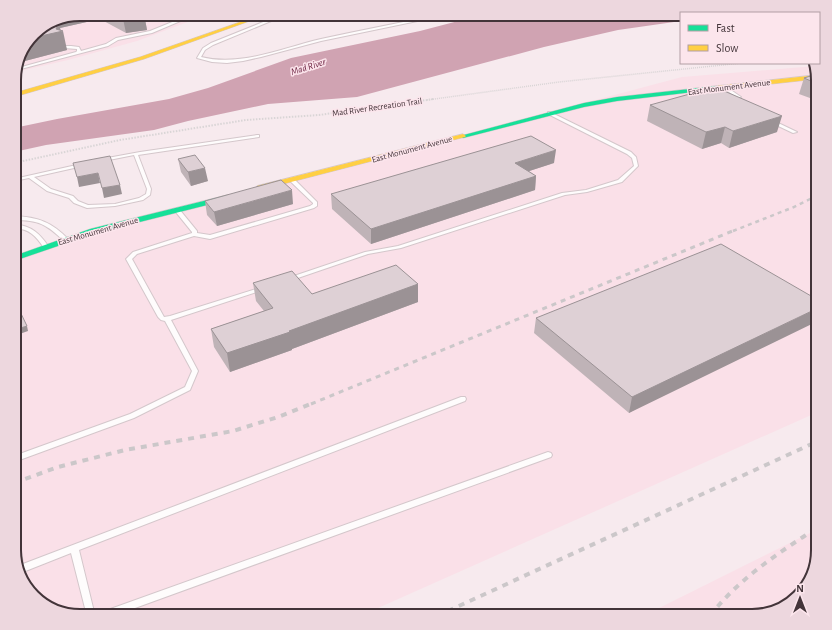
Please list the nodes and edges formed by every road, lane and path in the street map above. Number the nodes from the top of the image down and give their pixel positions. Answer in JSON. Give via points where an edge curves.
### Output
{"nodes":[{"id":1,"x":161,"y":21,"type":"edge"},
{"id":2,"x":175,"y":21,"type":"edge"},
{"id":3,"x":249,"y":21,"type":"edge"},
{"id":4,"x":269,"y":21,"type":"edge"},
{"id":5,"x":415,"y":21,"type":"edge"},
{"id":6,"x":165,"y":26,"type":"junction"},
{"id":7,"x":206,"y":26,"type":"dead end"},
{"id":8,"x":64,"y":48,"type":"edge"},
{"id":9,"x":78,"y":53,"type":"junction"},
{"id":10,"x":732,"y":64,"type":"edge"},
{"id":11,"x":23,"y":68,"type":"edge"},
{"id":12,"x":74,"y":69,"type":"dead end"},
{"id":13,"x":811,"y":78,"type":"edge"},
{"id":14,"x":724,"y":87,"type":"junction"},
{"id":15,"x":21,"y":93,"type":"edge"},
{"id":16,"x":735,"y":105,"type":"edge"},
{"id":17,"x":549,"y":113,"type":"junction"},
{"id":18,"x":769,"y":120,"type":"edge"},
{"id":19,"x":795,"y":132,"type":"dead end"},
{"id":20,"x":257,"y":136,"type":"dead end"},
{"id":21,"x":136,"y":154,"type":"junction"},
{"id":22,"x":21,"y":161,"type":"edge"},
{"id":23,"x":98,"y":161,"type":"edge"},
{"id":24,"x":83,"y":164,"type":"edge"},
{"id":25,"x":29,"y":176,"type":"junction"},
{"id":26,"x":21,"y":178,"type":"edge"},
{"id":27,"x":292,"y":180,"type":"junction"},
{"id":28,"x":254,"y":190,"type":"edge"},
{"id":29,"x":238,"y":194,"type":"edge"},
{"id":30,"x":177,"y":210,"type":"junction"},
{"id":31,"x":21,"y":218,"type":"edge"},
{"id":32,"x":21,"y":226,"type":"edge"},
{"id":33,"x":194,"y":234,"type":"junction"},
{"id":34,"x":66,"y":240,"type":"junction"},
{"id":35,"x":46,"y":247,"type":"junction"},
{"id":36,"x":21,"y":256,"type":"edge"},
{"id":37,"x":282,"y":282,"type":"edge"},
{"id":38,"x":267,"y":287,"type":"edge"},
{"id":39,"x":167,"y":319,"type":"junction"},
{"id":40,"x":463,"y":399,"type":"dead end"},
{"id":41,"x":548,"y":455,"type":"dead end"},
{"id":42,"x":21,"y":456,"type":"edge"},
{"id":43,"x":74,"y":548,"type":"junction"},
{"id":44,"x":24,"y":567,"type":"edge"},
{"id":45,"x":88,"y":609,"type":"edge"},
{"id":46,"x":121,"y":609,"type":"edge"}],
"edges":[{"from":1,"to":6,"type":"lane"},
{"from":2,"to":6,"type":"lane"},
{"from":3,"to":15,"type":"main road","via":[[99,73]]},
{"from":4,"to":5,"type":"lane","via":[[212,44],[204,49],[199,58],[216,62],[252,58]]},
{"from":6,"to":9,"type":"lane","via":[[117,38],[107,45]]},
{"from":7,"to":12,"type":"main road"},
{"from":8,"to":9,"type":"lane","via":[[78,48]]},
{"from":9,"to":11,"type":"lane"},
{"from":10,"to":22,"type":"path","name":"Mad River Recreation Trail","via":[[559,82],[319,115],[246,120],[120,140]]},
{"from":13,"to":14,"type":"main road","name":"East Monument Avenue"},
{"from":14,"to":16,"type":"lane","via":[[739,97],[728,101]]},
{"from":14,"to":17,"type":"main road","name":"East Monument Avenue","via":[[617,99]]},
{"from":17,"to":27,"type":"main road","name":"East Monument Avenue"},
{"from":17,"to":37,"type":"lane","via":[[629,153],[634,157],[636,166],[620,181],[587,191],[564,194],[399,247],[367,253]]},
{"from":18,"to":19,"type":"lane"},
{"from":20,"to":21,"type":"lane"},
{"from":21,"to":23,"type":"lane"},
{"from":21,"to":25,"type":"lane","via":[[149,189],[148,195],[115,205],[88,207],[71,197],[49,190]]},
{"from":24,"to":25,"type":"lane"},
{"from":25,"to":26,"type":"lane"},
{"from":27,"to":28,"type":"main road","name":"East Monument Avenue"},
{"from":27,"to":33,"type":"lane","via":[[315,205],[218,235]]},
{"from":29,"to":30,"type":"main road","name":"East Monument Avenue"},
{"from":30,"to":33,"type":"lane"},
{"from":30,"to":34,"type":"main road","name":"East Monument Avenue"},
{"from":31,"to":34,"type":"lane","via":[[42,220]]},
{"from":32,"to":35,"type":"lane","via":[[35,231]]},
{"from":33,"to":39,"type":"lane","via":[[135,253],[129,259],[160,317]]},
{"from":34,"to":35,"type":"main road","name":"East Monument Avenue"},
{"from":35,"to":36,"type":"main road","name":"East Monument Avenue"},
{"from":38,"to":39,"type":"lane"},
{"from":39,"to":42,"type":"lane","via":[[195,370],[188,388],[132,416]]},
{"from":40,"to":43,"type":"lane"},
{"from":41,"to":46,"type":"lane"},
{"from":43,"to":44,"type":"lane"},
{"from":43,"to":45,"type":"lane"}]}
